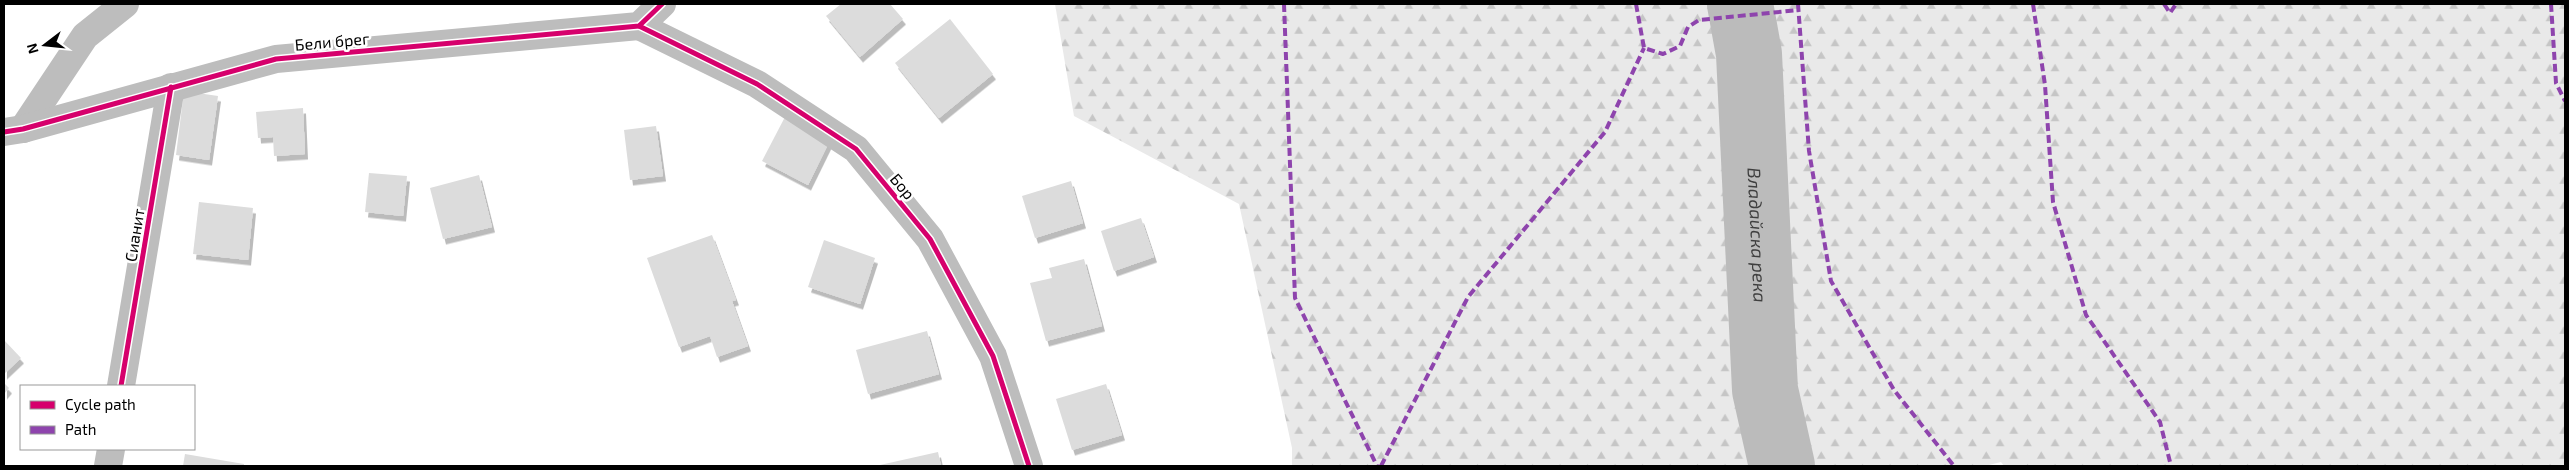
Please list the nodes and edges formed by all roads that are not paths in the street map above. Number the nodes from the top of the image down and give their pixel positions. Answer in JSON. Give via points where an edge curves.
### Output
{"nodes":[{"id":1,"x":125,"y":4,"type":"edge"},
{"id":2,"x":662,"y":4,"type":"edge"},
{"id":3,"x":639,"y":26,"type":"junction"},
{"id":4,"x":171,"y":87,"type":"junction"},
{"id":5,"x":13,"y":131,"type":"edge"},
{"id":6,"x":122,"y":385,"type":"edge"},
{"id":7,"x":111,"y":450,"type":"edge"},
{"id":8,"x":108,"y":466,"type":"edge"},
{"id":9,"x":1029,"y":466,"type":"edge"}],
"edges":[{"from":1,"to":5,"type":"street","via":[[85,36]]},
{"from":2,"to":3,"type":"street"},
{"from":3,"to":4,"type":"street","name":"Бели брег","via":[[276,59]]},
{"from":3,"to":9,"type":"street","name":"Бор","via":[[757,84],[856,149],[930,239],[993,356]]},
{"from":4,"to":5,"type":"street","name":"Бели брег"},
{"from":4,"to":6,"type":"street","name":"Сианит"},
{"from":7,"to":8,"type":"street"}]}
